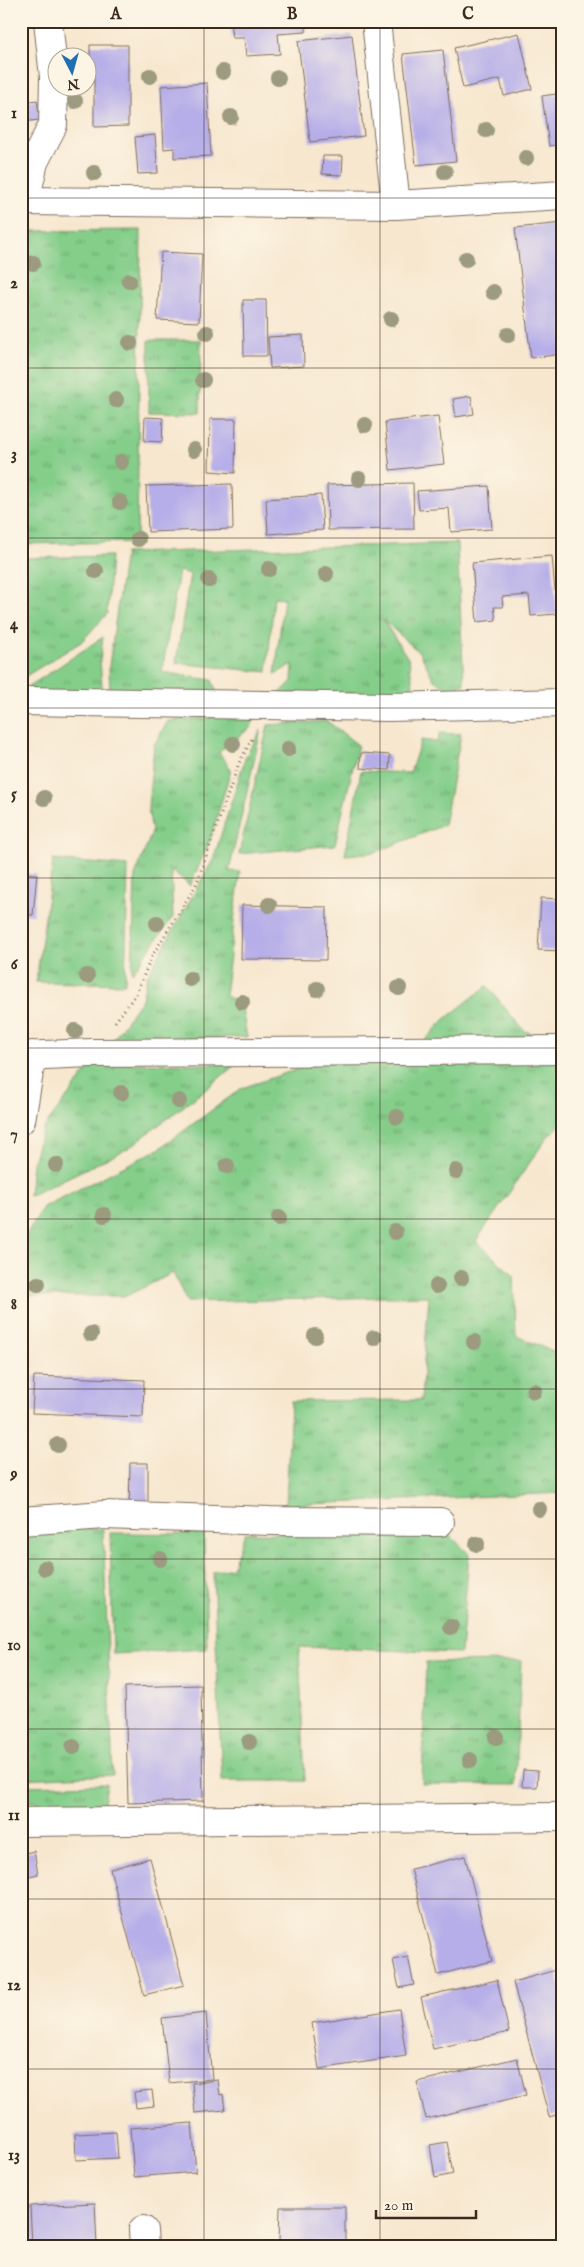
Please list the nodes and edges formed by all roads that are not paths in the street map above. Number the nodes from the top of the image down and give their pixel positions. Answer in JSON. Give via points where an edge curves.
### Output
{"nodes":[{"id":1,"x":48,"y":21,"type":"edge"},
{"id":2,"x":376,"y":21,"type":"edge"},
{"id":3,"x":563,"y":195,"type":"edge"},
{"id":4,"x":23,"y":201,"type":"edge"},
{"id":5,"x":396,"y":205,"type":"junction"},
{"id":6,"x":21,"y":701,"type":"edge"},
{"id":7,"x":563,"y":703,"type":"edge"},
{"id":8,"x":563,"y":1050,"type":"edge"},
{"id":9,"x":27,"y":1056,"type":"edge"},
{"id":10,"x":21,"y":1120,"type":"edge"},
{"id":11,"x":21,"y":1521,"type":"edge"},
{"id":12,"x":440,"y":1522,"type":"dead end"},
{"id":13,"x":563,"y":1818,"type":"edge"},
{"id":14,"x":21,"y":1822,"type":"edge"}],
"edges":[{"from":1,"to":4,"type":"street","via":[[54,77],[53,125],[34,162]]},
{"from":2,"to":5,"type":"street"},
{"from":3,"to":5,"type":"street"},
{"from":4,"to":5,"type":"street"},
{"from":6,"to":7,"type":"street","via":[[390,707]]},
{"from":8,"to":9,"type":"street","via":[[92,1052]]},
{"from":9,"to":10,"type":"street"},
{"from":11,"to":12,"type":"street","via":[[105,1516]]},
{"from":13,"to":14,"type":"street"}]}
